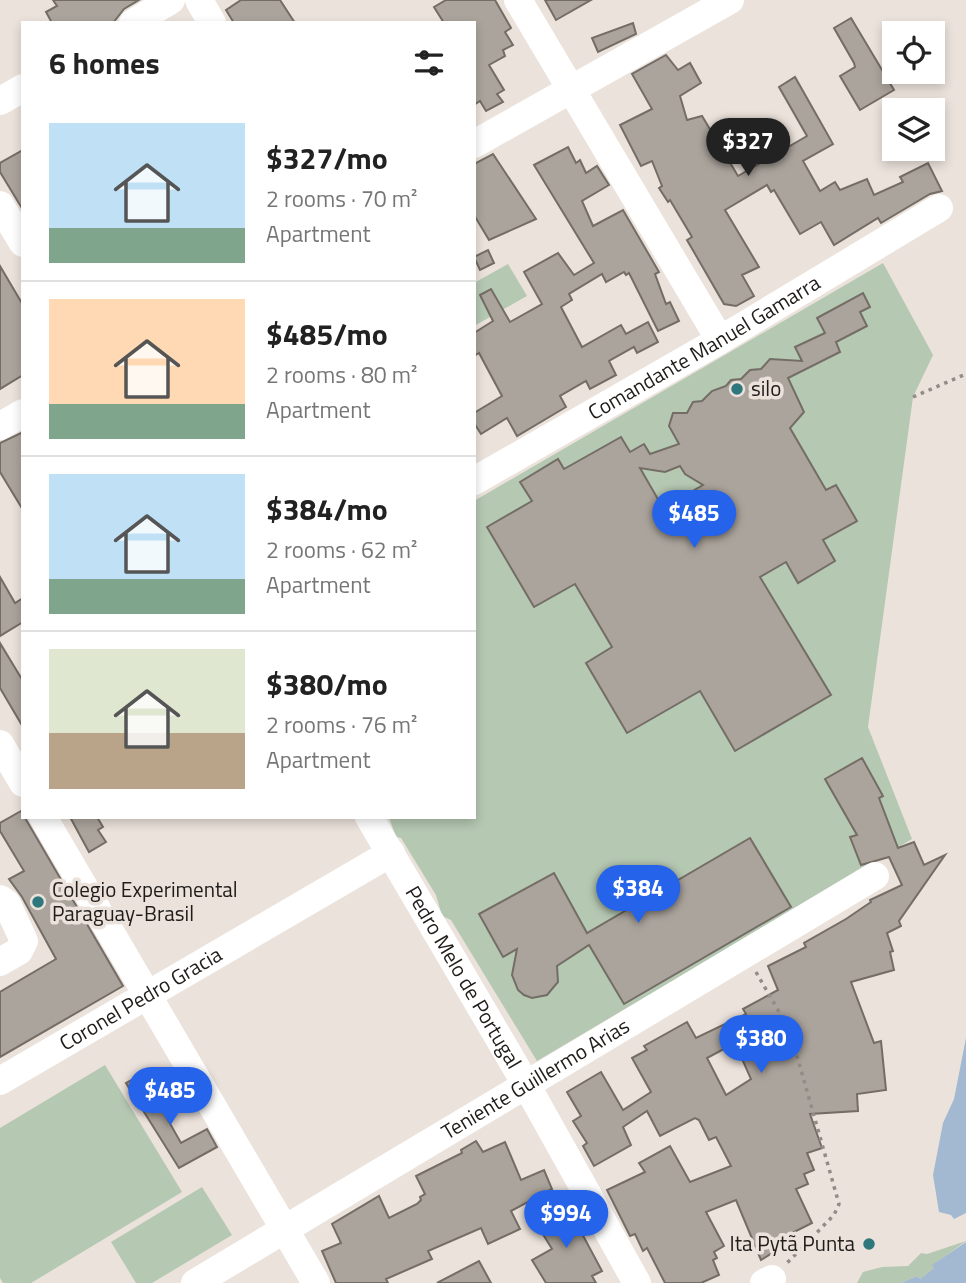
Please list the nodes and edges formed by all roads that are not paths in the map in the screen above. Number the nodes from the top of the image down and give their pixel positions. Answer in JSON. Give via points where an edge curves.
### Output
{"nodes":[{"id":1,"x":171,"y":0,"type":"edge"},
{"id":2,"x":199,"y":0,"type":"edge"},
{"id":3,"x":518,"y":0,"type":"edge"},
{"id":4,"x":730,"y":0,"type":"edge"},
{"id":5,"x":136,"y":21,"type":"edge"},
{"id":6,"x":211,"y":21,"type":"edge"},
{"id":7,"x":21,"y":89,"type":"edge"},
{"id":8,"x":571,"y":89,"type":"junction"},
{"id":9,"x":0,"y":101,"type":"edge"},
{"id":10,"x":476,"y":143,"type":"edge"},
{"id":11,"x":0,"y":205,"type":"edge"},
{"id":12,"x":937,"y":210,"type":"dead end"},
{"id":13,"x":21,"y":240,"type":"edge"},
{"id":14,"x":720,"y":340,"type":"junction"},
{"id":15,"x":21,"y":414,"type":"edge"},
{"id":16,"x":0,"y":426,"type":"edge"},
{"id":17,"x":476,"y":476,"type":"edge"},
{"id":18,"x":7,"y":750,"type":"edge"},
{"id":19,"x":21,"y":779,"type":"edge"},
{"id":20,"x":44,"y":819,"type":"edge"},
{"id":21,"x":370,"y":819,"type":"edge"},
{"id":22,"x":391,"y":853,"type":"junction"},
{"id":23,"x":875,"y":876,"type":"dead end"},
{"id":24,"x":0,"y":899,"type":"edge"},
{"id":25,"x":0,"y":962,"type":"edge"},
{"id":26,"x":145,"y":994,"type":"junction"},
{"id":27,"x":0,"y":1081,"type":"edge"},
{"id":28,"x":527,"y":1086,"type":"junction"},
{"id":29,"x":284,"y":1230,"type":"junction"},
{"id":30,"x":195,"y":1283,"type":"edge"},
{"id":31,"x":316,"y":1283,"type":"edge"},
{"id":32,"x":636,"y":1283,"type":"edge"}],
"edges":[{"from":1,"to":5,"type":"street"},
{"from":2,"to":6,"type":"street"},
{"from":3,"to":8,"type":"street"},
{"from":4,"to":8,"type":"street"},
{"from":7,"to":9,"type":"street"},
{"from":8,"to":10,"type":"street"},
{"from":8,"to":14,"type":"street"},
{"from":11,"to":13,"type":"street"},
{"from":12,"to":14,"type":"street","name":"Comandante Manuel Gamarra"},
{"from":14,"to":17,"type":"street","name":"Comandante Manuel Gamarra"},
{"from":15,"to":16,"type":"street"},
{"from":18,"to":19,"type":"street"},
{"from":20,"to":26,"type":"street"},
{"from":21,"to":22,"type":"street","name":"Pedro Melo de Portugal"},
{"from":22,"to":26,"type":"street","name":"Coronel Pedro Gracia"},
{"from":22,"to":28,"type":"street","name":"Pedro Melo de Portugal"},
{"from":23,"to":28,"type":"street","name":"Teniente Guillermo Arias"},
{"from":24,"to":25,"type":"street","via":[[7,904],[24,941],[19,951]]},
{"from":26,"to":27,"type":"street","name":"Coronel Pedro Gracia"},
{"from":26,"to":29,"type":"street"},
{"from":28,"to":29,"type":"street","name":"Teniente Guillermo Arias"},
{"from":28,"to":32,"type":"street","name":"Pedro Melo de Portugal"},
{"from":29,"to":30,"type":"street","name":"Teniente Guillermo Arias"},
{"from":29,"to":31,"type":"street"}]}
